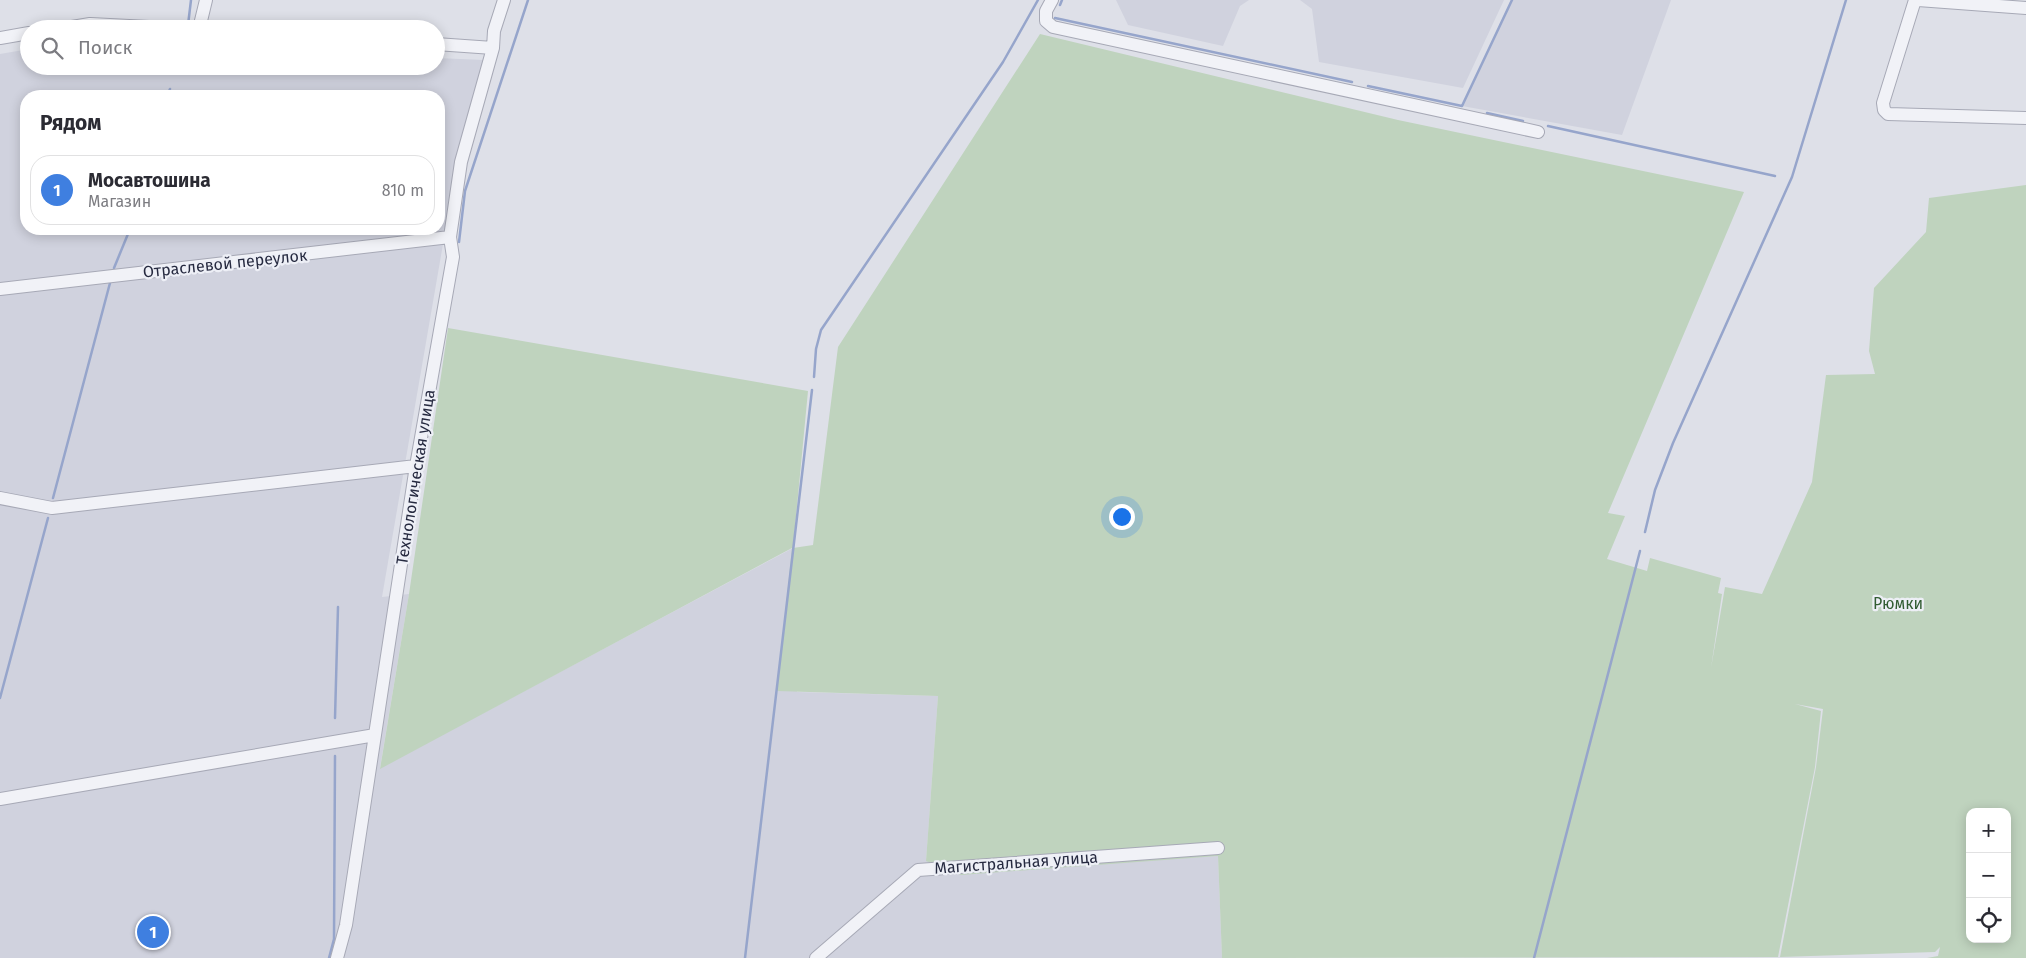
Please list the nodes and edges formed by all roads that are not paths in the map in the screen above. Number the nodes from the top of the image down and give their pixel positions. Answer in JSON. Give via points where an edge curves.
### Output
{"nodes":[{"id":1,"x":206,"y":0,"type":"edge"},
{"id":2,"x":504,"y":0,"type":"edge"},
{"id":3,"x":1052,"y":0,"type":"edge"},
{"id":4,"x":1917,"y":0,"type":"edge"},
{"id":5,"x":2026,"y":8,"type":"edge"},
{"id":6,"x":202,"y":20,"type":"edge"},
{"id":7,"x":20,"y":35,"type":"edge"},
{"id":8,"x":0,"y":38,"type":"edge"},
{"id":9,"x":445,"y":45,"type":"edge"},
{"id":10,"x":493,"y":48,"type":"junction"},
{"id":11,"x":2026,"y":118,"type":"edge"},
{"id":12,"x":1538,"y":132,"type":"dead end"},
{"id":13,"x":450,"y":237,"type":"junction"},
{"id":14,"x":0,"y":289,"type":"edge"},
{"id":15,"x":416,"y":466,"type":"junction"},
{"id":16,"x":0,"y":498,"type":"edge"},
{"id":17,"x":375,"y":735,"type":"junction"},
{"id":18,"x":0,"y":799,"type":"edge"},
{"id":19,"x":1218,"y":848,"type":"dead end"},
{"id":20,"x":337,"y":958,"type":"edge"},
{"id":21,"x":816,"y":958,"type":"edge"}],
"edges":[{"from":1,"to":6,"type":"street"},
{"from":2,"to":10,"type":"street","name":"Технологическая улица","via":[[494,31]]},
{"from":3,"to":12,"type":"street","via":[[1046,11],[1046,21],[1053,28]]},
{"from":4,"to":5,"type":"street"},
{"from":4,"to":11,"type":"street","via":[[1883,103],[1884,110],[1888,114]]},
{"from":7,"to":8,"type":"street"},
{"from":9,"to":10,"type":"street"},
{"from":10,"to":13,"type":"street","name":"Технологическая улица","via":[[461,162]]},
{"from":13,"to":14,"type":"street","name":"Отраслевой переулок"},
{"from":13,"to":15,"type":"street","name":"Технологическая улица","via":[[453,256]]},
{"from":15,"to":16,"type":"street","via":[[52,508]]},
{"from":15,"to":17,"type":"street","name":"Технологическая улица"},
{"from":17,"to":18,"type":"street"},
{"from":17,"to":20,"type":"street","name":"Технологическая улица","via":[[346,925]]},
{"from":19,"to":21,"type":"street","name":"Магистральная улица","via":[[918,870]]}]}
